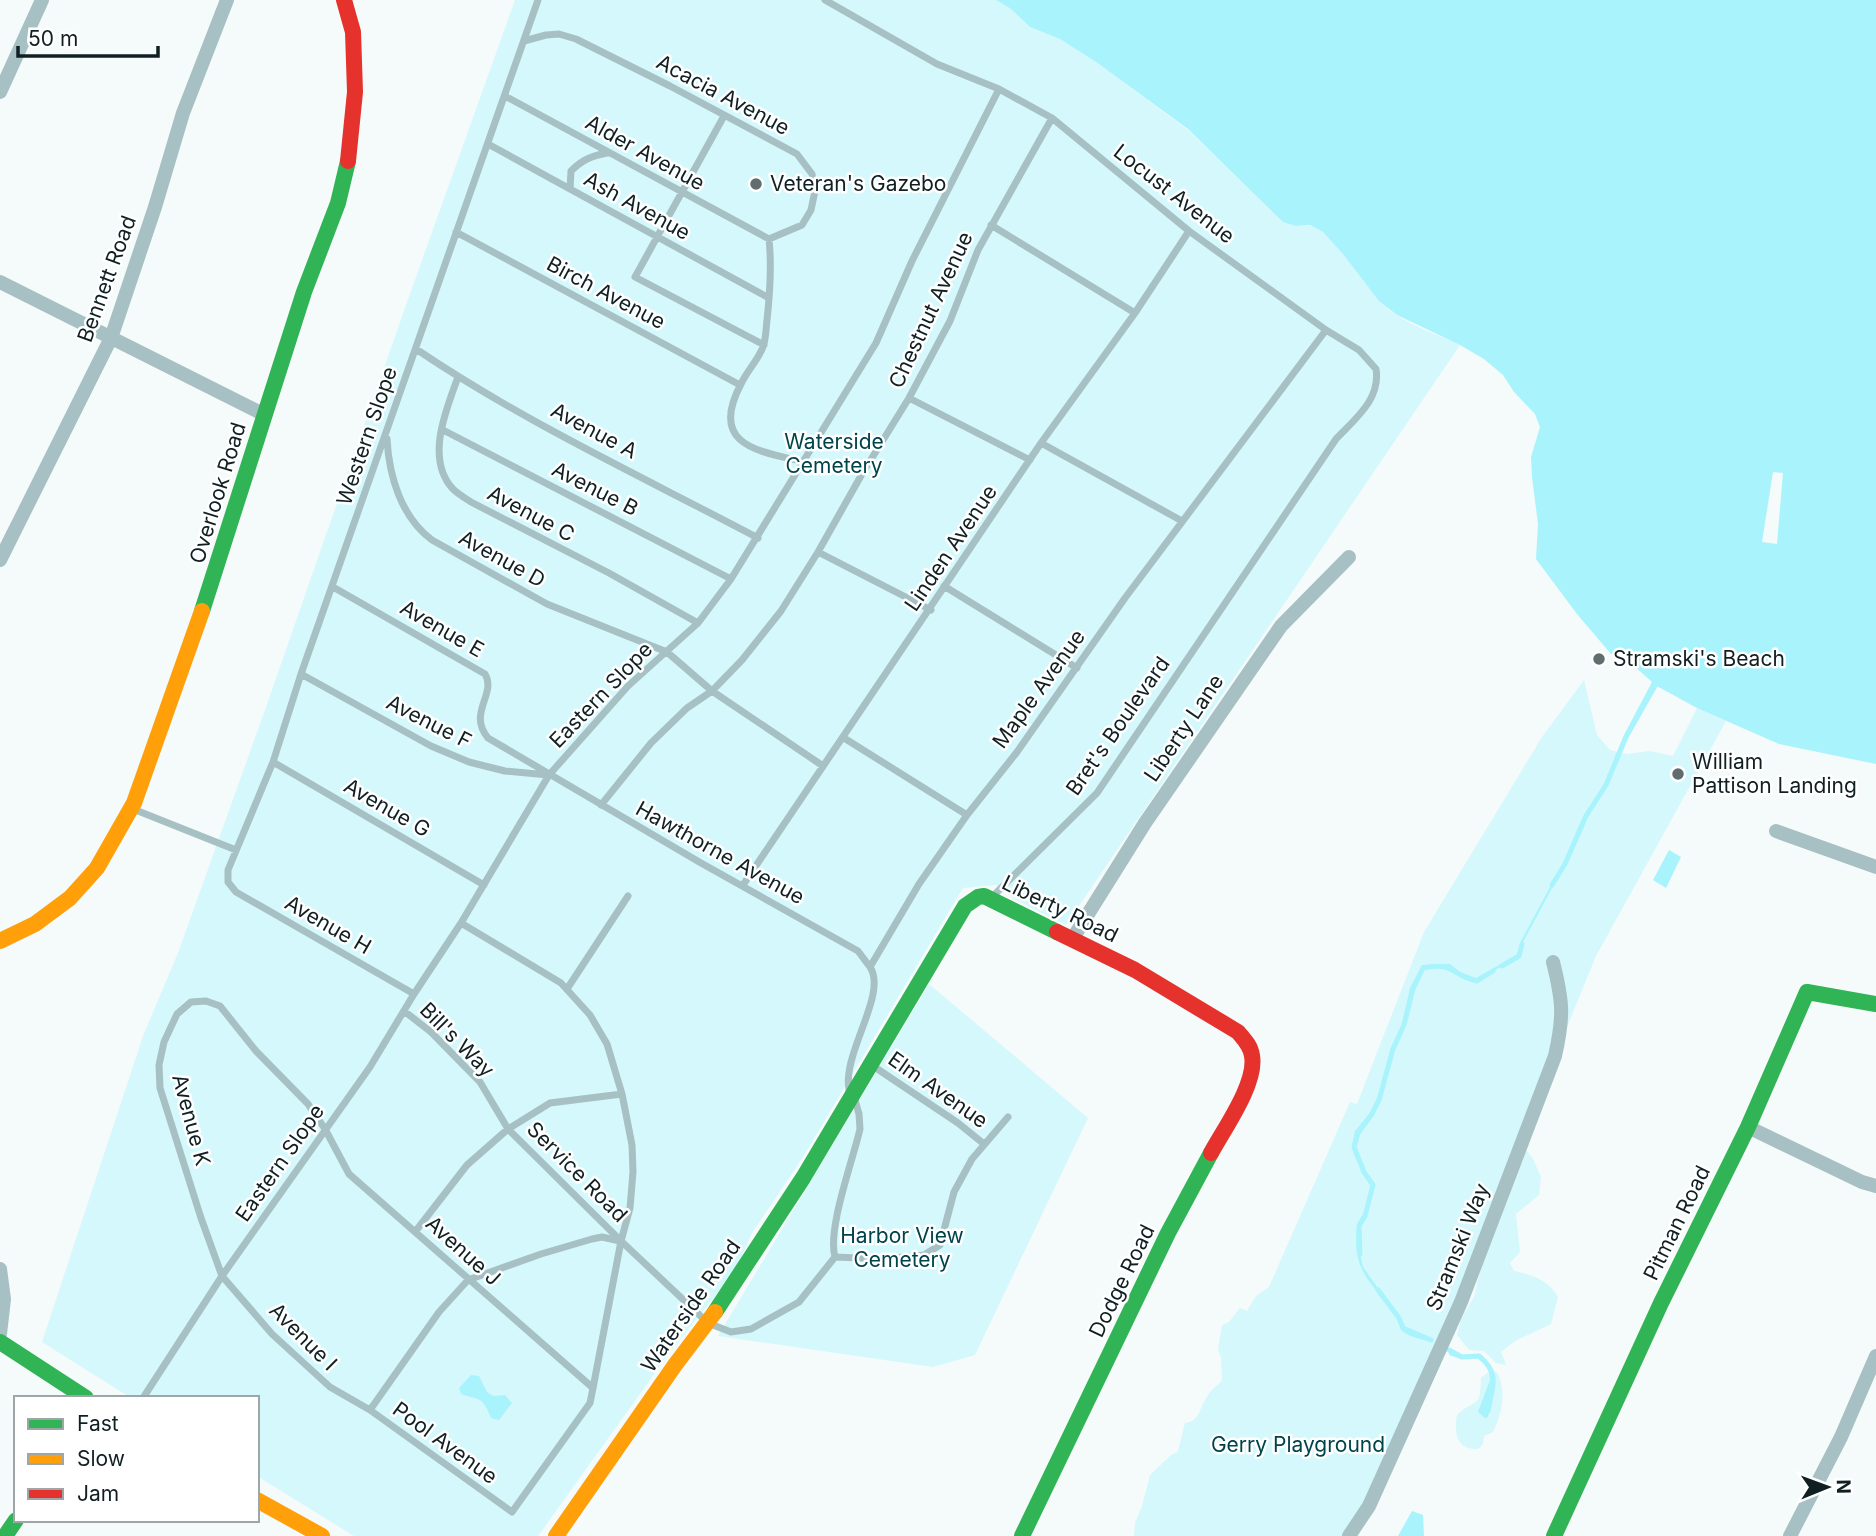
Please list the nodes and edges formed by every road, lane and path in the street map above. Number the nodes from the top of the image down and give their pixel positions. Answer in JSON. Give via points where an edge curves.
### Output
{"nodes":[{"id":1,"x":42,"y":0,"type":"edge"},
{"id":2,"x":227,"y":0,"type":"edge"},
{"id":3,"x":344,"y":0,"type":"edge"},
{"id":4,"x":538,"y":0,"type":"edge"},
{"id":5,"x":825,"y":0,"type":"edge"},
{"id":6,"x":524,"y":41,"type":"junction"},
{"id":7,"x":999,"y":89,"type":"junction"},
{"id":8,"x":0,"y":92,"type":"edge"},
{"id":9,"x":505,"y":96,"type":"junction"},
{"id":10,"x":724,"y":116,"type":"junction"},
{"id":11,"x":1052,"y":118,"type":"junction"},
{"id":12,"x":488,"y":144,"type":"junction"},
{"id":13,"x":607,"y":153,"type":"junction"},
{"id":14,"x":570,"y":189,"type":"junction"},
{"id":15,"x":681,"y":193,"type":"junction"},
{"id":16,"x":991,"y":225,"type":"junction"},
{"id":17,"x":1189,"y":231,"type":"junction"},
{"id":18,"x":456,"y":232,"type":"junction"},
{"id":19,"x":658,"y":237,"type":"junction"},
{"id":20,"x":769,"y":239,"type":"junction"},
{"id":21,"x":0,"y":282,"type":"edge"},
{"id":22,"x":769,"y":298,"type":"junction"},
{"id":23,"x":1135,"y":313,"type":"junction"},
{"id":24,"x":1326,"y":330,"type":"junction"},
{"id":25,"x":111,"y":338,"type":"junction"},
{"id":26,"x":764,"y":345,"type":"junction"},
{"id":27,"x":416,"y":349,"type":"junction"},
{"id":28,"x":458,"y":377,"type":"junction"},
{"id":29,"x":740,"y":385,"type":"junction"},
{"id":30,"x":909,"y":398,"type":"junction"},
{"id":31,"x":265,"y":415,"type":"junction"},
{"id":32,"x":443,"y":430,"type":"junction"},
{"id":33,"x":387,"y":435,"type":"junction"},
{"id":34,"x":1041,"y":443,"type":"junction"},
{"id":35,"x":1030,"y":460,"type":"junction"},
{"id":36,"x":804,"y":462,"type":"junction"},
{"id":37,"x":1182,"y":522,"type":"junction"},
{"id":38,"x":758,"y":538,"type":"junction"},
{"id":39,"x":818,"y":552,"type":"junction"},
{"id":40,"x":1255,"y":557,"type":"joint"},
{"id":41,"x":1349,"y":557,"type":"dead end"},
{"id":42,"x":0,"y":560,"type":"edge"},
{"id":43,"x":732,"y":579,"type":"junction"},
{"id":44,"x":944,"y":586,"type":"junction"},
{"id":45,"x":333,"y":587,"type":"junction"},
{"id":46,"x":931,"y":610,"type":"junction"},
{"id":47,"x":698,"y":623,"type":"junction"},
{"id":48,"x":667,"y":652,"type":"junction"},
{"id":49,"x":1076,"y":668,"type":"junction"},
{"id":50,"x":301,"y":674,"type":"junction"},
{"id":51,"x":712,"y":691,"type":"junction"},
{"id":52,"x":844,"y":738,"type":"junction"},
{"id":53,"x":273,"y":762,"type":"junction"},
{"id":54,"x":823,"y":766,"type":"junction"},
{"id":55,"x":549,"y":775,"type":"junction"},
{"id":56,"x":601,"y":805,"type":"junction"},
{"id":57,"x":131,"y":809,"type":"junction"},
{"id":58,"x":967,"y":815,"type":"junction"},
{"id":59,"x":1776,"y":831,"type":"dead end"},
{"id":60,"x":236,"y":850,"type":"junction"},
{"id":61,"x":1876,"y":867,"type":"edge"},
{"id":62,"x":228,"y":882,"type":"joint"},
{"id":63,"x":484,"y":885,"type":"junction"},
{"id":64,"x":743,"y":885,"type":"junction"},
{"id":65,"x":628,"y":896,"type":"dead end"},
{"id":66,"x":991,"y":899,"type":"junction"},
{"id":67,"x":461,"y":923,"type":"junction"},
{"id":68,"x":1073,"y":938,"type":"junction"},
{"id":69,"x":0,"y":941,"type":"edge"},
{"id":70,"x":1553,"y":962,"type":"dead end"},
{"id":71,"x":870,"y":967,"type":"junction"},
{"id":72,"x":566,"y":989,"type":"junction"},
{"id":73,"x":414,"y":994,"type":"junction"},
{"id":74,"x":1876,"y":1004,"type":"edge"},
{"id":75,"x":404,"y":1011,"type":"junction"},
{"id":76,"x":1250,"y":1045,"type":"joint"},
{"id":77,"x":871,"y":1064,"type":"junction"},
{"id":78,"x":622,"y":1094,"type":"junction"},
{"id":79,"x":853,"y":1094,"type":"junction"},
{"id":80,"x":1008,"y":1118,"type":"dead end"},
{"id":81,"x":1748,"y":1127,"type":"junction"},
{"id":82,"x":325,"y":1129,"type":"junction"},
{"id":83,"x":508,"y":1129,"type":"junction"},
{"id":84,"x":984,"y":1144,"type":"junction"},
{"id":85,"x":1876,"y":1186,"type":"edge"},
{"id":86,"x":415,"y":1232,"type":"junction"},
{"id":87,"x":621,"y":1241,"type":"junction"},
{"id":88,"x":835,"y":1257,"type":"junction"},
{"id":89,"x":0,"y":1269,"type":"edge"},
{"id":90,"x":222,"y":1276,"type":"junction"},
{"id":91,"x":468,"y":1280,"type":"junction"},
{"id":92,"x":708,"y":1324,"type":"junction"},
{"id":93,"x":0,"y":1334,"type":"edge"},
{"id":94,"x":0,"y":1342,"type":"edge"},
{"id":95,"x":1876,"y":1356,"type":"edge"},
{"id":96,"x":593,"y":1388,"type":"junction"},
{"id":97,"x":83,"y":1396,"type":"edge"},
{"id":98,"x":144,"y":1396,"type":"edge"},
{"id":99,"x":370,"y":1410,"type":"junction"},
{"id":100,"x":259,"y":1501,"type":"edge"},
{"id":101,"x":322,"y":1536,"type":"edge"},
{"id":102,"x":556,"y":1536,"type":"edge"},
{"id":103,"x":1022,"y":1536,"type":"edge"},
{"id":104,"x":1349,"y":1536,"type":"edge"},
{"id":105,"x":1554,"y":1536,"type":"edge"},
{"id":106,"x":1790,"y":1536,"type":"edge"}],
"edges":[{"from":1,"to":8,"type":"street"},
{"from":2,"to":25,"type":"street","name":"Bennett Road","via":[[183,113]]},
{"from":3,"to":31,"type":"street","name":"Overlook Road","via":[[353,32],[355,92],[348,159],[338,203]]},
{"from":4,"to":6,"type":"lane","name":"Western Slope"},
{"from":5,"to":7,"type":"lane","name":"Locust Avenue","via":[[937,64]]},
{"from":6,"to":9,"type":"lane","name":"Western Slope"},
{"from":6,"to":10,"type":"lane","name":"Acacia Avenue","via":[[559,34],[576,39]]},
{"from":7,"to":11,"type":"lane","name":"Locust Avenue"},
{"from":7,"to":36,"type":"lane","name":"Eastern Slope","via":[[876,343]]},
{"from":9,"to":12,"type":"lane","name":"Western Slope"},
{"from":9,"to":13,"type":"lane","name":"Alder Avenue"},
{"from":10,"to":15,"type":"lane"},
{"from":10,"to":20,"type":"lane","name":"Acacia Avenue","via":[[797,154],[812,174],[815,191],[802,225]]},
{"from":11,"to":16,"type":"lane","name":"Chestnut Avenue"},
{"from":11,"to":17,"type":"lane","name":"Locust Avenue"},
{"from":12,"to":14,"type":"lane","name":"Ash Avenue"},
{"from":12,"to":18,"type":"lane","name":"Western Slope"},
{"from":13,"to":14,"type":"lane","via":[[579,163],[571,171]]},
{"from":13,"to":15,"type":"lane","name":"Alder Avenue"},
{"from":14,"to":19,"type":"lane","name":"Ash Avenue"},
{"from":15,"to":19,"type":"lane"},
{"from":15,"to":20,"type":"lane","name":"Alder Avenue"},
{"from":16,"to":23,"type":"lane"},
{"from":16,"to":30,"type":"lane","name":"Chestnut Avenue","via":[[950,321]]},
{"from":17,"to":23,"type":"lane","name":"Linden Avenue"},
{"from":17,"to":24,"type":"lane","name":"Locust Avenue"},
{"from":18,"to":27,"type":"lane","name":"Western Slope"},
{"from":18,"to":29,"type":"lane","name":"Birch Avenue"},
{"from":19,"to":22,"type":"lane","name":"Ash Avenue"},
{"from":19,"to":26,"type":"lane","via":[[635,277]]},
{"from":20,"to":22,"type":"lane"},
{"from":21,"to":25,"type":"street"},
{"from":22,"to":26,"type":"lane"},
{"from":23,"to":34,"type":"lane","name":"Linden Avenue"},
{"from":24,"to":37,"type":"lane","name":"Maple Avenue"},
{"from":24,"to":40,"type":"lane","name":"Locust Avenue","via":[[1371,361],[1376,369],[1376,389]]},
{"from":25,"to":31,"type":"street"},
{"from":25,"to":42,"type":"street","name":"Bennett Road"},
{"from":26,"to":29,"type":"lane"},
{"from":27,"to":28,"type":"lane","name":"Avenue A"},
{"from":27,"to":33,"type":"lane","name":"Western Slope"},
{"from":28,"to":32,"type":"lane","name":"Avenue C"},
{"from":28,"to":38,"type":"lane","name":"Avenue A"},
{"from":29,"to":36,"type":"lane","via":[[731,423],[737,438],[753,450]]},
{"from":30,"to":35,"type":"lane"},
{"from":30,"to":39,"type":"lane","name":"Chestnut Avenue"},
{"from":31,"to":57,"type":"street","name":"Overlook Road","via":[[214,578]]},
{"from":32,"to":43,"type":"lane","name":"Avenue B"},
{"from":32,"to":47,"type":"lane","name":"Avenue C","via":[[439,460],[453,489]]},
{"from":33,"to":45,"type":"lane","name":"Western Slope"},
{"from":33,"to":48,"type":"lane","name":"Avenue D","via":[[398,491],[420,531],[547,604]]},
{"from":34,"to":35,"type":"lane","name":"Linden Avenue"},
{"from":34,"to":37,"type":"lane"},
{"from":35,"to":44,"type":"lane","name":"Linden Avenue"},
{"from":36,"to":38,"type":"lane","name":"Eastern Slope"},
{"from":37,"to":49,"type":"lane","name":"Maple Avenue"},
{"from":38,"to":43,"type":"lane","name":"Eastern Slope"},
{"from":39,"to":46,"type":"lane"},
{"from":39,"to":51,"type":"lane","name":"Chestnut Avenue","via":[[780,611]]},
{"from":40,"to":66,"type":"lane","name":"Bret's Boulevard","via":[[1097,793]]},
{"from":41,"to":68,"type":"street","name":"Liberty Lane","via":[[1273,637],[1145,823]]},
{"from":43,"to":47,"type":"lane","name":"Eastern Slope"},
{"from":44,"to":46,"type":"lane","name":"Linden Avenue"},
{"from":44,"to":49,"type":"lane"},
{"from":45,"to":50,"type":"lane","name":"Western Slope"},
{"from":45,"to":55,"type":"lane","name":"Avenue E","via":[[485,674],[488,685],[480,712],[484,733]]},
{"from":46,"to":52,"type":"lane","name":"Linden Avenue"},
{"from":47,"to":48,"type":"lane","name":"Eastern Slope"},
{"from":48,"to":51,"type":"lane","name":"Avenue D"},
{"from":48,"to":55,"type":"lane","name":"Eastern Slope","via":[[628,686]]},
{"from":49,"to":58,"type":"lane","name":"Maple Avenue"},
{"from":50,"to":53,"type":"lane","name":"Western Slope"},
{"from":50,"to":55,"type":"lane","name":"Avenue F","via":[[469,762]]},
{"from":51,"to":54,"type":"lane","name":"Avenue D"},
{"from":51,"to":56,"type":"lane","name":"Chestnut Avenue","via":[[651,743]]},
{"from":52,"to":54,"type":"lane","name":"Linden Avenue"},
{"from":52,"to":58,"type":"lane"},
{"from":53,"to":60,"type":"lane","name":"Western Slope"},
{"from":53,"to":63,"type":"lane","name":"Avenue G"},
{"from":54,"to":64,"type":"lane","name":"Linden Avenue"},
{"from":55,"to":56,"type":"lane","name":"Hawthorne Avenue"},
{"from":55,"to":63,"type":"lane","name":"Eastern Slope"},
{"from":56,"to":64,"type":"lane","name":"Hawthorne Avenue"},
{"from":57,"to":60,"type":"lane"},
{"from":57,"to":69,"type":"street","name":"Overlook Road","via":[[97,868],[70,898]]},
{"from":58,"to":71,"type":"lane","name":"Maple Avenue"},
{"from":59,"to":61,"type":"street"},
{"from":60,"to":62,"type":"lane","name":"Western Slope"},
{"from":62,"to":73,"type":"lane","name":"Avenue H","via":[[236,892]]},
{"from":63,"to":67,"type":"lane","name":"Eastern Slope"},
{"from":64,"to":71,"type":"lane","name":"Hawthorne Avenue","via":[[858,951]]},
{"from":65,"to":72,"type":"lane"},
{"from":66,"to":68,"type":"street","name":"Liberty Road"},
{"from":66,"to":77,"type":"street","name":"Liberty Road","via":[[978,897],[965,906]]},
{"from":67,"to":72,"type":"lane"},
{"from":67,"to":73,"type":"lane","name":"Eastern Slope"},
{"from":68,"to":76,"type":"street","name":"Liberty Road","via":[[1238,1031]]},
{"from":70,"to":104,"type":"street","name":"Stramski Way","via":[[1563,1021],[1555,1056],[1461,1302],[1369,1506]]},
{"from":71,"to":79,"type":"lane","via":[[874,990],[851,1062],[848,1080]]},
{"from":72,"to":78,"type":"lane","via":[[590,1015],[607,1044]]},
{"from":73,"to":75,"type":"lane","name":"Eastern Slope"},
{"from":74,"to":81,"type":"street","name":"Pitman Road","via":[[1807,992]]},
{"from":75,"to":82,"type":"lane","name":"Eastern Slope"},
{"from":75,"to":83,"type":"lane","name":"Bill's Way","via":[[480,1082]]},
{"from":76,"to":103,"type":"street","name":"Dodge Road","via":[[1254,1062],[1247,1087],[1168,1233]]},
{"from":77,"to":79,"type":"street","name":"Liberty Road"},
{"from":77,"to":84,"type":"lane","name":"Elm Avenue"},
{"from":78,"to":83,"type":"lane","via":[[550,1103]]},
{"from":78,"to":87,"type":"lane","via":[[633,1172]]},
{"from":79,"to":88,"type":"lane","via":[[860,1129],[835,1227]]},
{"from":79,"to":92,"type":"street","name":"Waterside Road"},
{"from":80,"to":84,"type":"lane"},
{"from":81,"to":85,"type":"street"},
{"from":81,"to":105,"type":"street","name":"Pitman Road"},
{"from":82,"to":86,"type":"lane","name":"Avenue J","via":[[348,1174]]},
{"from":82,"to":90,"type":"lane","name":"Eastern Slope"},
{"from":82,"to":90,"type":"lane","name":"Avenue K","via":[[220,1006],[191,1002],[177,1014],[164,1042],[160,1088]]},
{"from":83,"to":86,"type":"lane","via":[[467,1165]]},
{"from":83,"to":87,"type":"lane","name":"Service Road"},
{"from":84,"to":88,"type":"lane","via":[[954,1192],[940,1245],[924,1255]]},
{"from":86,"to":91,"type":"lane","name":"Avenue J"},
{"from":87,"to":91,"type":"lane","via":[[592,1239]]},
{"from":87,"to":92,"type":"lane","name":"Service Road"},
{"from":87,"to":96,"type":"lane"},
{"from":88,"to":92,"type":"lane","via":[[799,1302],[751,1329],[731,1332]]},
{"from":89,"to":93,"type":"street","via":[[4,1299]]},
{"from":90,"to":98,"type":"lane"},
{"from":90,"to":99,"type":"lane","name":"Avenue I","via":[[272,1334],[330,1387]]},
{"from":91,"to":96,"type":"lane","name":"Avenue J"},
{"from":91,"to":99,"type":"lane","name":"Pool Avenue","via":[[439,1312]]},
{"from":92,"to":102,"type":"street","name":"Waterside Road"},
{"from":94,"to":97,"type":"street"},
{"from":95,"to":106,"type":"street"},
{"from":96,"to":99,"type":"lane","name":"Pool Avenue","via":[[590,1403],[512,1512]]},
{"from":100,"to":101,"type":"street"}]}
